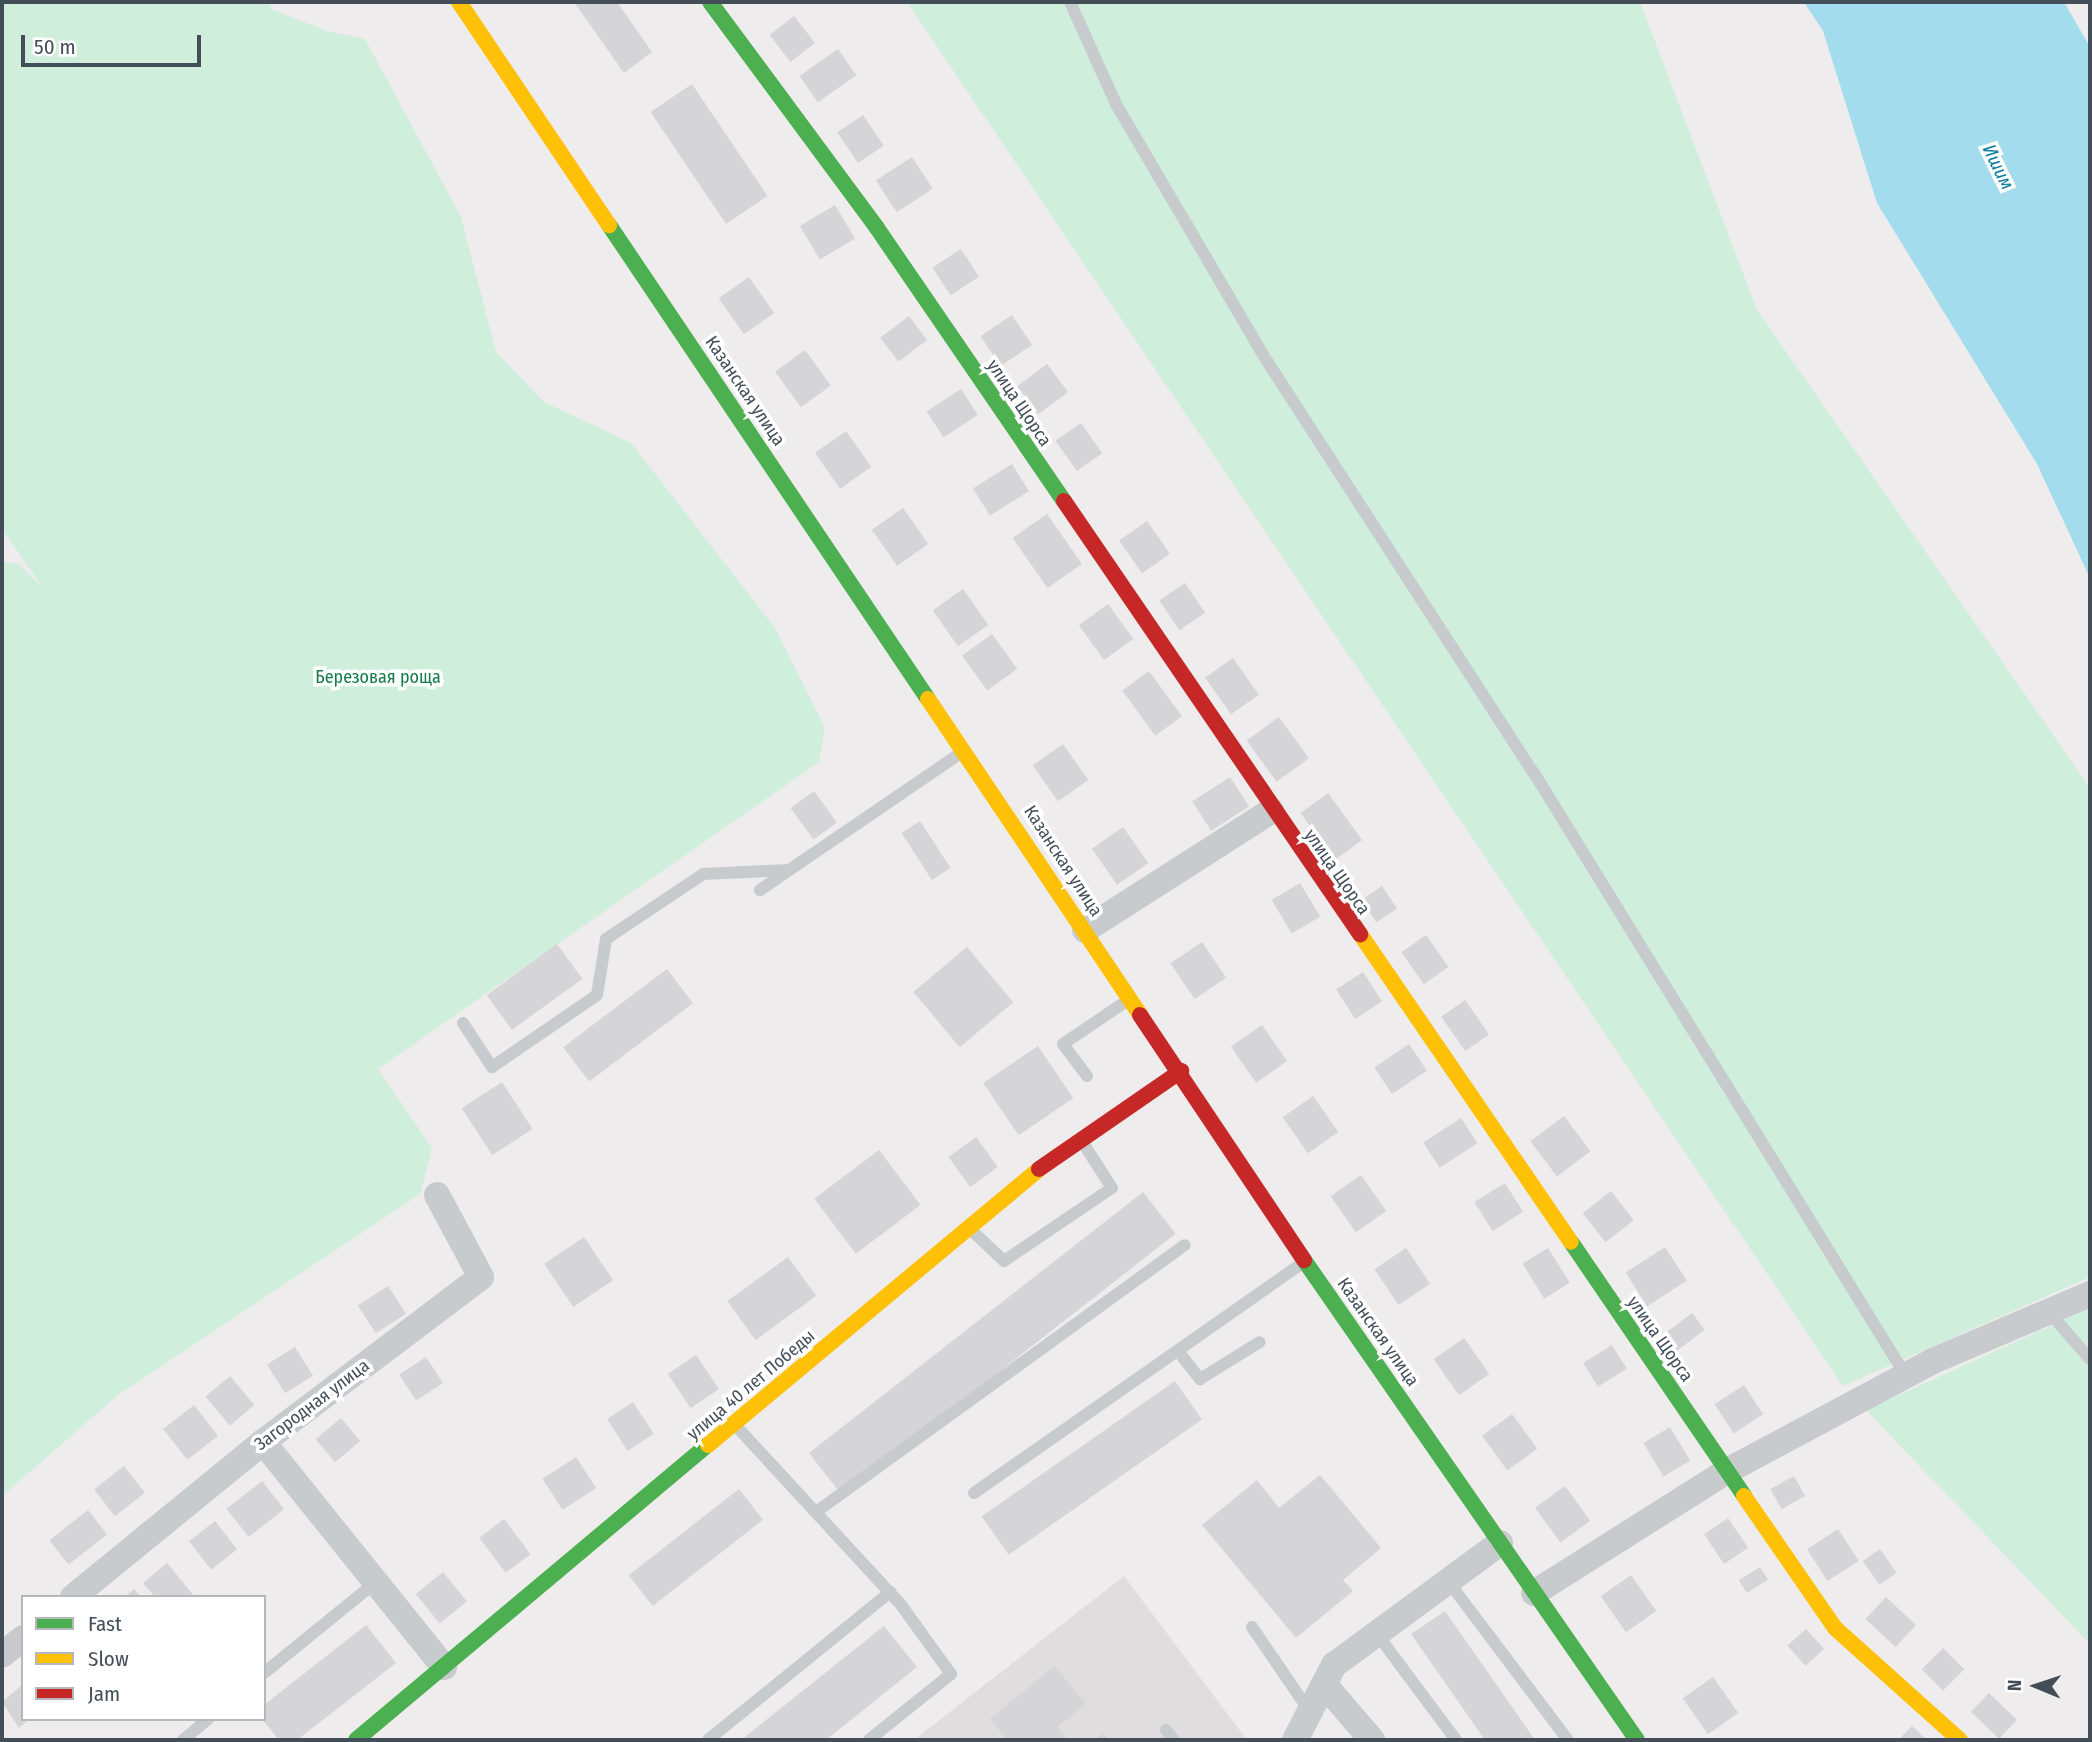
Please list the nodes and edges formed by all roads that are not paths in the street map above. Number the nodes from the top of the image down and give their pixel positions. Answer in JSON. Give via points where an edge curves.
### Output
{"nodes":[{"id":1,"x":459,"y":2,"type":"edge"},
{"id":2,"x":710,"y":2,"type":"edge"},
{"id":3,"x":1070,"y":2,"type":"edge"},
{"id":4,"x":964,"y":751,"type":"junction"},
{"id":5,"x":1271,"y":811,"type":"junction"},
{"id":6,"x":788,"y":870,"type":"junction"},
{"id":7,"x":760,"y":890,"type":"dead end"},
{"id":8,"x":1084,"y":930,"type":"junction"},
{"id":9,"x":1131,"y":998,"type":"junction"},
{"id":10,"x":463,"y":1023,"type":"dead end"},
{"id":11,"x":1181,"y":1071,"type":"junction"},
{"id":12,"x":1087,"y":1076,"type":"dead end"},
{"id":13,"x":1081,"y":1140,"type":"junction"},
{"id":14,"x":437,"y":1195,"type":"dead end"},
{"id":15,"x":969,"y":1227,"type":"junction"},
{"id":16,"x":1185,"y":1245,"type":"dead end"},
{"id":17,"x":1305,"y":1261,"type":"junction"},
{"id":18,"x":2090,"y":1294,"type":"edge"},
{"id":19,"x":2049,"y":1312,"type":"junction"},
{"id":20,"x":1260,"y":1342,"type":"dead end"},
{"id":21,"x":1178,"y":1351,"type":"junction"},
{"id":22,"x":2090,"y":1359,"type":"edge"},
{"id":23,"x":1906,"y":1376,"type":"junction"},
{"id":24,"x":734,"y":1424,"type":"junction"},
{"id":25,"x":262,"y":1442,"type":"junction"},
{"id":26,"x":1727,"y":1471,"type":"junction"},
{"id":27,"x":974,"y":1493,"type":"dead end"},
{"id":28,"x":816,"y":1512,"type":"junction"},
{"id":29,"x":1500,"y":1544,"type":"junction"},
{"id":30,"x":1448,"y":1581,"type":"junction"},
{"id":31,"x":366,"y":1590,"type":"dead end"},
{"id":32,"x":890,"y":1592,"type":"junction"},
{"id":33,"x":1534,"y":1593,"type":"junction"},
{"id":34,"x":75,"y":1595,"type":"edge"},
{"id":35,"x":1252,"y":1628,"type":"dead end"},
{"id":36,"x":1377,"y":1634,"type":"junction"},
{"id":37,"x":21,"y":1640,"type":"edge"},
{"id":38,"x":2,"y":1655,"type":"edge"},
{"id":39,"x":444,"y":1667,"type":"junction"},
{"id":40,"x":266,"y":1671,"type":"edge"},
{"id":41,"x":1324,"y":1684,"type":"junction"},
{"id":42,"x":1310,"y":1712,"type":"junction"},
{"id":43,"x":206,"y":1721,"type":"edge"},
{"id":44,"x":183,"y":1740,"type":"edge"},
{"id":45,"x":356,"y":1740,"type":"edge"},
{"id":46,"x":708,"y":1740,"type":"edge"},
{"id":47,"x":869,"y":1740,"type":"edge"},
{"id":48,"x":1295,"y":1740,"type":"edge"},
{"id":49,"x":1372,"y":1740,"type":"edge"},
{"id":50,"x":1456,"y":1740,"type":"edge"},
{"id":51,"x":1568,"y":1740,"type":"edge"},
{"id":52,"x":1637,"y":1740,"type":"edge"},
{"id":53,"x":1960,"y":1740,"type":"edge"}],
"edges":[{"from":1,"to":4,"type":"street","name":"Казанская улица"},
{"from":2,"to":5,"type":"street","name":"улица Щорса","via":[[877,228]]},
{"from":3,"to":23,"type":"lane","via":[[1116,104],[1267,360],[1534,773]]},
{"from":4,"to":6,"type":"lane"},
{"from":4,"to":8,"type":"street","name":"Казанская улица"},
{"from":5,"to":8,"type":"street"},
{"from":5,"to":26,"type":"street","name":"улица Щорса"},
{"from":6,"to":7,"type":"lane"},
{"from":6,"to":10,"type":"lane","via":[[703,874],[606,939],[597,995],[492,1067]]},
{"from":8,"to":9,"type":"street","name":"Казанская улица"},
{"from":9,"to":11,"type":"street","name":"Казанская улица"},
{"from":9,"to":12,"type":"lane","via":[[1063,1044]]},
{"from":11,"to":13,"type":"street","name":"улица 40 лет Победы"},
{"from":11,"to":17,"type":"street","name":"Казанская улица"},
{"from":13,"to":15,"type":"street","name":"улица 40 лет Победы"},
{"from":13,"to":15,"type":"lane","via":[[1112,1188],[1004,1261]]},
{"from":14,"to":25,"type":"street","name":"Загородная улица","via":[[481,1277]]},
{"from":15,"to":24,"type":"street","name":"улица 40 лет Победы"},
{"from":16,"to":28,"type":"lane"},
{"from":17,"to":21,"type":"lane"},
{"from":17,"to":29,"type":"street","name":"Казанская улица"},
{"from":18,"to":19,"type":"street"},
{"from":19,"to":22,"type":"lane"},
{"from":19,"to":23,"type":"street"},
{"from":20,"to":21,"type":"lane","via":[[1200,1379]]},
{"from":21,"to":27,"type":"lane"},
{"from":23,"to":26,"type":"street"},
{"from":24,"to":28,"type":"lane"},
{"from":24,"to":39,"type":"street","name":"улица 40 лет Победы"},
{"from":25,"to":34,"type":"street","name":"Загородная улица"},
{"from":25,"to":39,"type":"street"},
{"from":26,"to":33,"type":"street"},
{"from":26,"to":53,"type":"street","name":"улица Щорса","via":[[1835,1628]]},
{"from":28,"to":32,"type":"lane"},
{"from":29,"to":30,"type":"street"},
{"from":29,"to":33,"type":"street","name":"Казанская улица"},
{"from":30,"to":36,"type":"street"},
{"from":30,"to":51,"type":"lane"},
{"from":31,"to":40,"type":"lane"},
{"from":32,"to":46,"type":"lane"},
{"from":32,"to":47,"type":"lane","via":[[951,1674]]},
{"from":33,"to":52,"type":"street","name":"Казанская улица"},
{"from":35,"to":42,"type":"lane"},
{"from":36,"to":41,"type":"street","via":[[1334,1665]]},
{"from":36,"to":50,"type":"lane"},
{"from":37,"to":38,"type":"street"},
{"from":39,"to":45,"type":"street","name":"улица 40 лет Победы"},
{"from":41,"to":42,"type":"street"},
{"from":41,"to":49,"type":"street"},
{"from":42,"to":48,"type":"street"},
{"from":43,"to":44,"type":"lane"}]}
